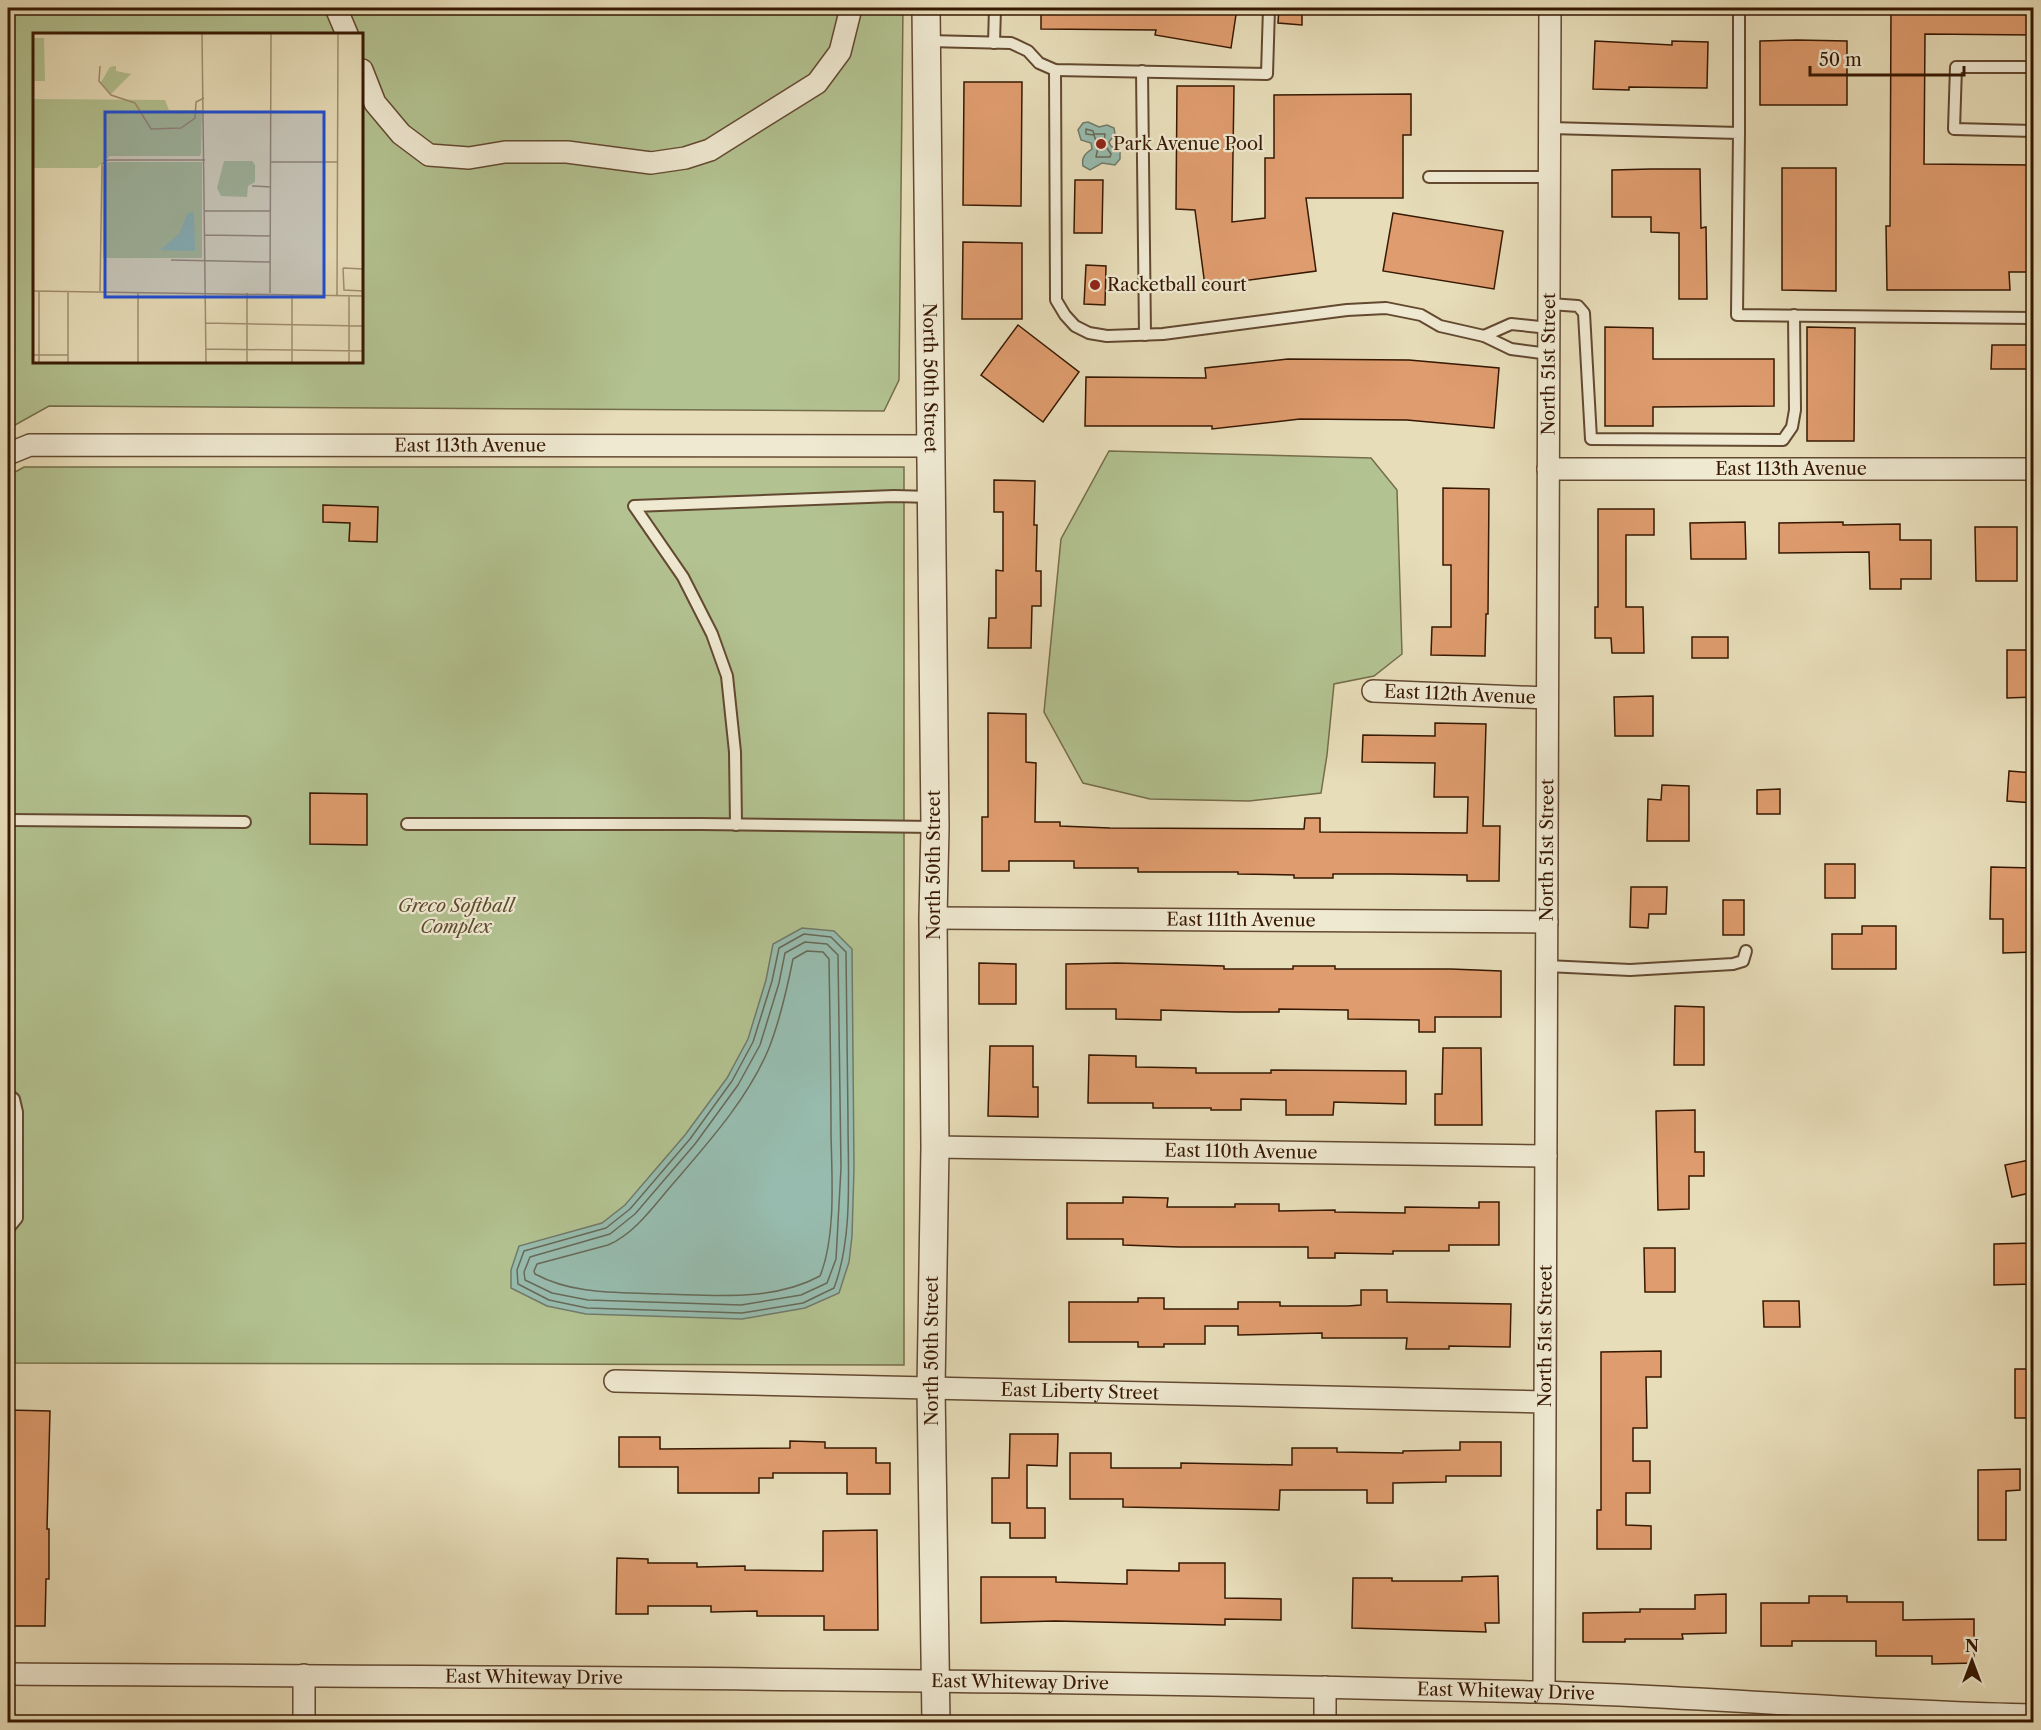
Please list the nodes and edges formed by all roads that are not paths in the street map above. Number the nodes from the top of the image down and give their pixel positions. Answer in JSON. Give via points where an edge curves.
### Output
{"nodes":[{"id":1,"x":336,"y":8,"type":"edge"},
{"id":2,"x":850,"y":8,"type":"edge"},
{"id":3,"x":926,"y":8,"type":"edge"},
{"id":4,"x":995,"y":8,"type":"edge"},
{"id":5,"x":1269,"y":8,"type":"edge"},
{"id":6,"x":1550,"y":8,"type":"edge"},
{"id":7,"x":1739,"y":8,"type":"edge"},
{"id":8,"x":347,"y":33,"type":"edge"},
{"id":9,"x":927,"y":41,"type":"junction"},
{"id":10,"x":994,"y":43,"type":"junction"},
{"id":11,"x":2034,"y":67,"type":"edge"},
{"id":12,"x":1055,"y":70,"type":"junction"},
{"id":13,"x":1142,"y":71,"type":"junction"},
{"id":14,"x":363,"y":73,"type":"edge"},
{"id":15,"x":1550,"y":128,"type":"junction"},
{"id":16,"x":2034,"y":132,"type":"edge"},
{"id":17,"x":1739,"y":133,"type":"junction"},
{"id":18,"x":1429,"y":177,"type":"dead end"},
{"id":19,"x":1550,"y":177,"type":"junction"},
{"id":20,"x":1550,"y":304,"type":"junction"},
{"id":21,"x":1794,"y":315,"type":"junction"},
{"id":22,"x":2034,"y":318,"type":"edge"},
{"id":23,"x":1550,"y":328,"type":"junction"},
{"id":24,"x":1145,"y":335,"type":"junction"},
{"id":25,"x":1484,"y":336,"type":"junction"},
{"id":26,"x":1549,"y":354,"type":"junction"},
{"id":27,"x":932,"y":446,"type":"junction"},
{"id":28,"x":8,"y":454,"type":"edge"},
{"id":29,"x":1548,"y":469,"type":"junction"},
{"id":30,"x":2034,"y":469,"type":"edge"},
{"id":31,"x":932,"y":497,"type":"junction"},
{"id":32,"x":1373,"y":692,"type":"dead end"},
{"id":33,"x":1547,"y":698,"type":"junction"},
{"id":34,"x":8,"y":820,"type":"edge"},
{"id":35,"x":245,"y":822,"type":"dead end"},
{"id":36,"x":407,"y":824,"type":"dead end"},
{"id":37,"x":736,"y":825,"type":"junction"},
{"id":38,"x":935,"y":827,"type":"junction"},
{"id":39,"x":933,"y":918,"type":"junction"},
{"id":40,"x":1547,"y":922,"type":"junction"},
{"id":41,"x":1746,"y":951,"type":"dead end"},
{"id":42,"x":1547,"y":966,"type":"junction"},
{"id":43,"x":8,"y":1094,"type":"edge"},
{"id":44,"x":935,"y":1147,"type":"junction"},
{"id":45,"x":1546,"y":1156,"type":"junction"},
{"id":46,"x":8,"y":1229,"type":"edge"},
{"id":47,"x":615,"y":1381,"type":"dead end"},
{"id":48,"x":931,"y":1388,"type":"junction"},
{"id":49,"x":1544,"y":1402,"type":"junction"},
{"id":50,"x":8,"y":1674,"type":"edge"},
{"id":51,"x":304,"y":1675,"type":"junction"},
{"id":52,"x":936,"y":1681,"type":"junction"},
{"id":53,"x":1325,"y":1687,"type":"junction"},
{"id":54,"x":1544,"y":1692,"type":"junction"},
{"id":55,"x":1743,"y":1712,"type":"edge"},
{"id":56,"x":2034,"y":1715,"type":"edge"},
{"id":57,"x":304,"y":1722,"type":"edge"},
{"id":58,"x":936,"y":1722,"type":"edge"},
{"id":59,"x":1325,"y":1722,"type":"edge"}],
"edges":[{"from":1,"to":8,"type":"street"},
{"from":2,"to":14,"type":"street","via":[[840,51],[817,83],[710,150],[651,163],[567,152],[505,152],[469,158],[429,155],[401,134],[375,103]]},
{"from":3,"to":9,"type":"street","name":"North 50th Street"},
{"from":4,"to":10,"type":"lane"},
{"from":5,"to":13,"type":"lane","via":[[1267,74]]},
{"from":6,"to":15,"type":"street","name":"North 51st Street"},
{"from":7,"to":17,"type":"lane"},
{"from":9,"to":10,"type":"lane"},
{"from":9,"to":27,"type":"street","name":"North 50th Street"},
{"from":10,"to":12,"type":"lane","via":[[1011,43]]},
{"from":11,"to":16,"type":"lane","via":[[1956,67],[1954,129]]},
{"from":12,"to":13,"type":"lane"},
{"from":12,"to":24,"type":"lane","via":[[1056,300],[1075,326],[1089,333]]},
{"from":13,"to":24,"type":"lane"},
{"from":15,"to":17,"type":"lane"},
{"from":15,"to":19,"type":"street","name":"North 51st Street"},
{"from":17,"to":21,"type":"lane","via":[[1737,315]]},
{"from":18,"to":19,"type":"lane"},
{"from":19,"to":20,"type":"street","name":"North 51st Street"},
{"from":20,"to":21,"type":"lane","via":[[1578,306],[1584,313],[1591,439],[1783,440],[1792,427],[1795,410]]},
{"from":20,"to":23,"type":"street","name":"North 51st Street"},
{"from":21,"to":22,"type":"lane"},
{"from":23,"to":25,"type":"lane","via":[[1511,324]]},
{"from":23,"to":26,"type":"street","name":"North 51st Street"},
{"from":24,"to":25,"type":"lane","via":[[1386,308]]},
{"from":25,"to":26,"type":"lane","via":[[1511,349]]},
{"from":26,"to":29,"type":"street","name":"North 51st Street"},
{"from":27,"to":28,"type":"street","name":"East 113th Avenue","via":[[30,445]]},
{"from":27,"to":31,"type":"street","name":"North 50th Street"},
{"from":29,"to":30,"type":"street","name":"East 113th Avenue"},
{"from":29,"to":33,"type":"street","name":"North 51st Street"},
{"from":31,"to":37,"type":"lane","via":[[634,506],[682,577],[712,634],[726,676],[735,752]]},
{"from":31,"to":38,"type":"street","name":"North 50th Street"},
{"from":32,"to":33,"type":"street","name":"East 112th Avenue"},
{"from":33,"to":40,"type":"street","name":"North 51st Street"},
{"from":34,"to":35,"type":"lane"},
{"from":36,"to":37,"type":"lane"},
{"from":37,"to":38,"type":"lane"},
{"from":38,"to":39,"type":"street","name":"North 50th Street"},
{"from":39,"to":40,"type":"street","name":"East 111th Avenue"},
{"from":39,"to":44,"type":"street","name":"North 50th Street"},
{"from":40,"to":42,"type":"street","name":"North 51st Street"},
{"from":41,"to":42,"type":"lane","via":[[1743,961],[1732,964],[1630,970]]},
{"from":42,"to":45,"type":"street","name":"North 51st Street"},
{"from":43,"to":46,"type":"lane","via":[[14,1099],[17,1112],[17,1218]]},
{"from":44,"to":45,"type":"street","name":"East 110th Avenue"},
{"from":44,"to":48,"type":"street","name":"North 50th Street"},
{"from":45,"to":49,"type":"street","name":"North 51st Street"},
{"from":47,"to":48,"type":"street","name":"East Liberty Street"},
{"from":48,"to":49,"type":"street","name":"East Liberty Street"},
{"from":48,"to":52,"type":"street","name":"North 50th Street"},
{"from":49,"to":54,"type":"street","name":"North 51st Street"},
{"from":50,"to":51,"type":"street","name":"East Whiteway Drive"},
{"from":51,"to":52,"type":"street","name":"East Whiteway Drive"},
{"from":51,"to":57,"type":"street"},
{"from":52,"to":53,"type":"street","name":"East Whiteway Drive"},
{"from":52,"to":58,"type":"street","name":"North 50th Street"},
{"from":53,"to":54,"type":"street","name":"East Whiteway Drive"},
{"from":53,"to":59,"type":"street"},
{"from":54,"to":55,"type":"street","name":"East Whiteway Drive"},
{"from":55,"to":56,"type":"street","name":"East Whiteway Drive"}]}
